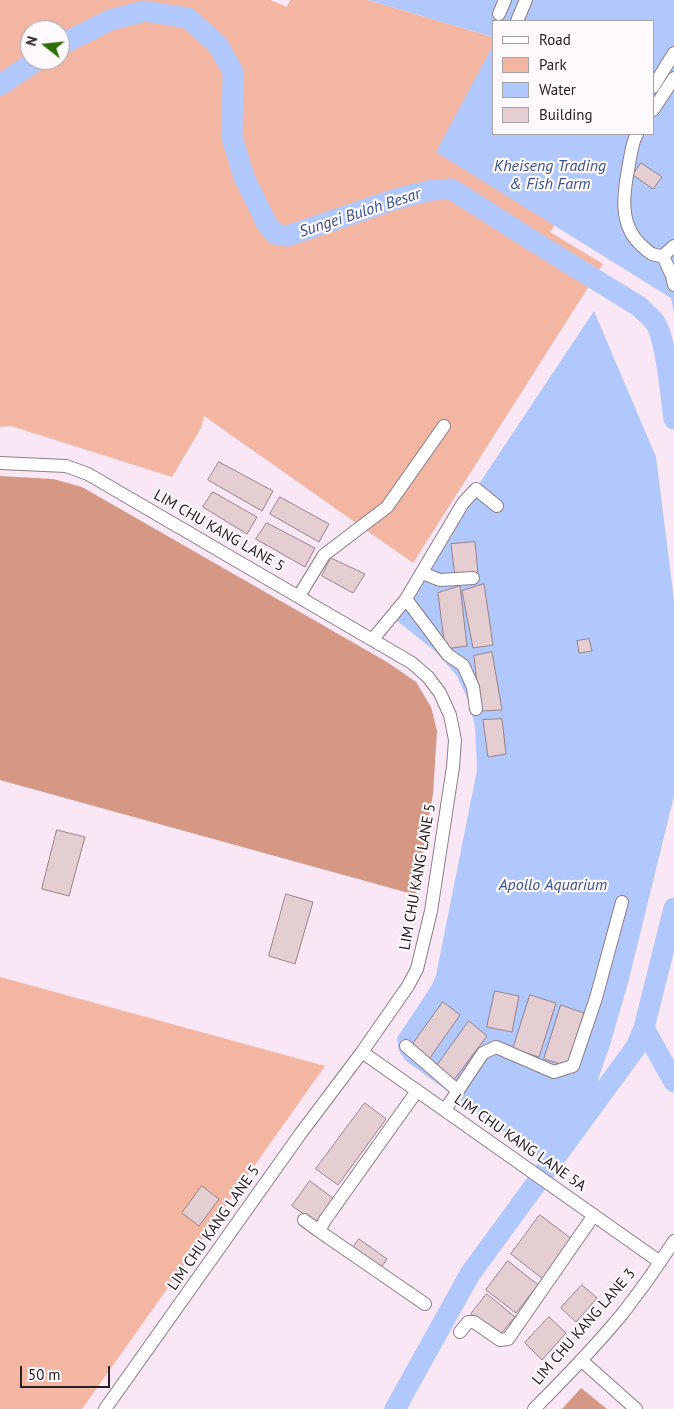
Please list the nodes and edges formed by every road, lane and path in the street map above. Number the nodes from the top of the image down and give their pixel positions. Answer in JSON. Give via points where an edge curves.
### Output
{"nodes":[{"id":1,"x":505,"y":0,"type":"edge"},
{"id":2,"x":526,"y":0,"type":"edge"},
{"id":3,"x":499,"y":14,"type":"dead end"},
{"id":4,"x":517,"y":20,"type":"edge"},
{"id":5,"x":674,"y":53,"type":"edge"},
{"id":6,"x":674,"y":78,"type":"edge"},
{"id":7,"x":654,"y":85,"type":"edge"},
{"id":8,"x":654,"y":108,"type":"edge"},
{"id":9,"x":637,"y":135,"type":"edge"},
{"id":10,"x":674,"y":246,"type":"edge"},
{"id":11,"x":663,"y":256,"type":"junction"},
{"id":12,"x":673,"y":279,"type":"edge"},
{"id":13,"x":444,"y":426,"type":"dead end"},
{"id":14,"x":0,"y":463,"type":"edge"},
{"id":15,"x":497,"y":506,"type":"dead end"},
{"id":16,"x":422,"y":573,"type":"junction"},
{"id":17,"x":473,"y":578,"type":"dead end"},
{"id":18,"x":299,"y":596,"type":"junction"},
{"id":19,"x":406,"y":599,"type":"junction"},
{"id":20,"x":373,"y":639,"type":"junction"},
{"id":21,"x":476,"y":710,"type":"dead end"},
{"id":22,"x":622,"y":902,"type":"dead end"},
{"id":23,"x":406,"y":1046,"type":"dead end"},
{"id":24,"x":362,"y":1052,"type":"junction"},
{"id":25,"x":417,"y":1090,"type":"junction"},
{"id":26,"x":458,"y":1091,"type":"junction"},
{"id":27,"x":445,"y":1110,"type":"junction"},
{"id":28,"x":594,"y":1215,"type":"junction"},
{"id":29,"x":304,"y":1220,"type":"dead end"},
{"id":30,"x":319,"y":1231,"type":"junction"},
{"id":31,"x":674,"y":1241,"type":"edge"},
{"id":32,"x":660,"y":1262,"type":"junction"},
{"id":33,"x":425,"y":1304,"type":"dead end"},
{"id":34,"x":460,"y":1332,"type":"dead end"},
{"id":35,"x":581,"y":1360,"type":"junction"},
{"id":36,"x":105,"y":1409,"type":"edge"},
{"id":37,"x":534,"y":1409,"type":"edge"},
{"id":38,"x":636,"y":1409,"type":"edge"}],
"edges":[{"from":1,"to":3,"type":"street"},
{"from":2,"to":4,"type":"street"},
{"from":5,"to":7,"type":"street"},
{"from":6,"to":8,"type":"street"},
{"from":9,"to":11,"type":"street","via":[[624,192],[625,216],[635,239],[652,255]]},
{"from":10,"to":11,"type":"street"},
{"from":11,"to":12,"type":"street"},
{"from":13,"to":18,"type":"street","via":[[388,507],[324,555]]},
{"from":14,"to":18,"type":"street","name":"LIM CHU KANG LANE 5","via":[[66,466],[88,474]]},
{"from":15,"to":16,"type":"street","via":[[476,489],[464,503]]},
{"from":16,"to":17,"type":"street","via":[[440,580]]},
{"from":16,"to":19,"type":"street"},
{"from":18,"to":20,"type":"street","name":"LIM CHU KANG LANE 5"},
{"from":19,"to":20,"type":"street"},
{"from":19,"to":21,"type":"street","via":[[448,655],[463,665],[473,687]]},
{"from":20,"to":24,"type":"street","name":"LIM CHU KANG LANE 5","via":[[428,677],[450,714],[454,740],[453,767],[431,911],[417,970]]},
{"from":22,"to":26,"type":"street","via":[[596,998],[573,1066],[554,1072],[496,1047],[483,1053]]},
{"from":23,"to":26,"type":"street"},
{"from":24,"to":25,"type":"street","name":"LIM CHU KANG LANE 5A"},
{"from":24,"to":36,"type":"street","name":"LIM CHU KANG LANE 5"},
{"from":25,"to":27,"type":"street","name":"LIM CHU KANG LANE 5A"},
{"from":25,"to":30,"type":"street"},
{"from":26,"to":27,"type":"street"},
{"from":27,"to":28,"type":"street","name":"LIM CHU KANG LANE 5A"},
{"from":28,"to":32,"type":"street","name":"LIM CHU KANG LANE 5A"},
{"from":28,"to":34,"type":"street","via":[[508,1340],[500,1340],[474,1322],[468,1322]]},
{"from":29,"to":30,"type":"street"},
{"from":30,"to":33,"type":"street"},
{"from":31,"to":32,"type":"street","name":"LIM CHU KANG LANE 3"},
{"from":32,"to":35,"type":"street","name":"LIM CHU KANG LANE 3","via":[[622,1314]]},
{"from":35,"to":37,"type":"street","name":"LIM CHU KANG LANE 3"},
{"from":35,"to":38,"type":"street"}]}
